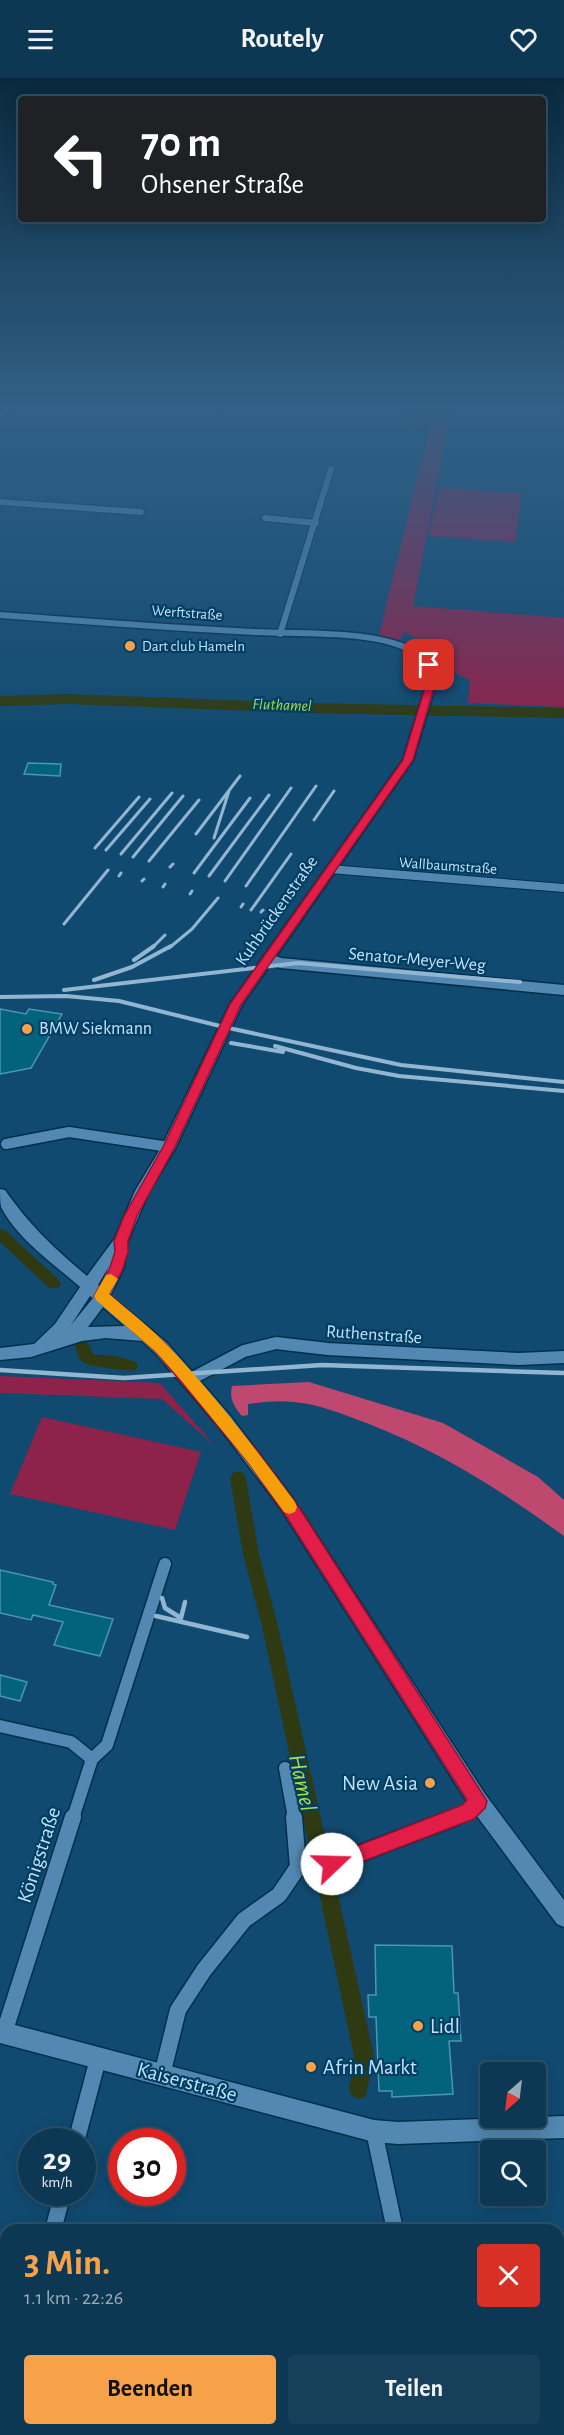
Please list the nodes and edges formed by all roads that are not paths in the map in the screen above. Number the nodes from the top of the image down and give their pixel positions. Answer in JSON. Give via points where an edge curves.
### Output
{"nodes":[{"id":1,"x":318,"y":516,"type":"edge"},
{"id":2,"x":265,"y":518,"type":"dead end"},
{"id":3,"x":316,"y":522,"type":"junction"},
{"id":4,"x":0,"y":615,"type":"edge"},
{"id":5,"x":280,"y":634,"type":"junction"},
{"id":6,"x":372,"y":638,"type":"joint"},
{"id":7,"x":330,"y":869,"type":"junction"},
{"id":8,"x":564,"y":888,"type":"edge"},
{"id":9,"x":268,"y":959,"type":"junction"},
{"id":10,"x":564,"y":990,"type":"edge"},
{"id":11,"x":6,"y":1144,"type":"dead end"},
{"id":12,"x":169,"y":1147,"type":"junction"},
{"id":13,"x":0,"y":1194,"type":"edge"},
{"id":14,"x":95,"y":1291,"type":"junction"},
{"id":15,"x":147,"y":1335,"type":"junction"},
{"id":16,"x":67,"y":1340,"type":"junction"},
{"id":17,"x":39,"y":1349,"type":"junction"},
{"id":18,"x":0,"y":1354,"type":"edge"},
{"id":19,"x":564,"y":1356,"type":"edge"},
{"id":20,"x":189,"y":1380,"type":"junction"},
{"id":21,"x":165,"y":1564,"type":"dead end"},
{"id":22,"x":0,"y":1726,"type":"edge"},
{"id":23,"x":92,"y":1759,"type":"junction"},
{"id":24,"x":285,"y":1768,"type":"dead end"},
{"id":25,"x":478,"y":1801,"type":"junction"},
{"id":26,"x":332,"y":1864,"type":"dead end"},
{"id":27,"x":564,"y":1917,"type":"edge"},
{"id":28,"x":2,"y":2033,"type":"edge"},
{"id":29,"x":98,"y":2059,"type":"junction"},
{"id":30,"x":162,"y":2075,"type":"junction"},
{"id":31,"x":564,"y":2127,"type":"edge"},
{"id":32,"x":80,"y":2128,"type":"edge"},
{"id":33,"x":374,"y":2131,"type":"junction"},
{"id":34,"x":59,"y":2206,"type":"edge"},
{"id":35,"x":55,"y":2224,"type":"edge"},
{"id":36,"x":394,"y":2224,"type":"edge"}],
"edges":[{"from":1,"to":3,"type":"street"},
{"from":2,"to":3,"type":"street"},
{"from":3,"to":5,"type":"street"},
{"from":4,"to":5,"type":"street","name":"Werftstraße"},
{"from":5,"to":6,"type":"street","name":"Werftstraße"},
{"from":6,"to":7,"type":"street","name":"Kuhbrückenstraße","via":[[397,644],[424,658],[432,681],[408,760]]},
{"from":7,"to":8,"type":"street","name":"Wallbaumstraße"},
{"from":7,"to":9,"type":"street","name":"Kuhbrückenstraße"},
{"from":9,"to":10,"type":"street","name":"Senator-Meyer-Weg"},
{"from":9,"to":12,"type":"street","name":"Kuhbrückenstraße","via":[[236,1004]]},
{"from":11,"to":12,"type":"street","via":[[69,1132]]},
{"from":12,"to":14,"type":"street","name":"Kuhbrückenstraße","via":[[142,1191],[121,1241],[122,1252],[115,1271]]},
{"from":13,"to":14,"type":"street","via":[[22,1225]]},
{"from":14,"to":15,"type":"street"},
{"from":14,"to":16,"type":"street","via":[[87,1319]]},
{"from":14,"to":17,"type":"street"},
{"from":15,"to":16,"type":"street","via":[[106,1331]]},
{"from":15,"to":20,"type":"street"},
{"from":16,"to":17,"type":"street"},
{"from":17,"to":18,"type":"street"},
{"from":19,"to":20,"type":"street","name":"Ruthenstraße","via":[[519,1359],[276,1344],[244,1351]]},
{"from":20,"to":25,"type":"street","via":[[287,1504]]},
{"from":21,"to":23,"type":"street","name":"Königstraße","via":[[107,1745]]},
{"from":22,"to":23,"type":"street","via":[[71,1742]]},
{"from":23,"to":28,"type":"street","name":"Königstraße"},
{"from":24,"to":30,"type":"street","via":[[297,1836],[298,1867],[279,1895],[244,1920],[178,2010]]},
{"from":25,"to":26,"type":"street","via":[[468,1812]]},
{"from":25,"to":27,"type":"street"},
{"from":28,"to":29,"type":"street","name":"Kaiserstraße"},
{"from":29,"to":30,"type":"street","name":"Kaiserstraße"},
{"from":29,"to":32,"type":"street"},
{"from":30,"to":33,"type":"street","name":"Kaiserstraße"},
{"from":31,"to":33,"type":"street","name":"Kaiserstraße"},
{"from":33,"to":36,"type":"street"},
{"from":34,"to":35,"type":"street"}]}
